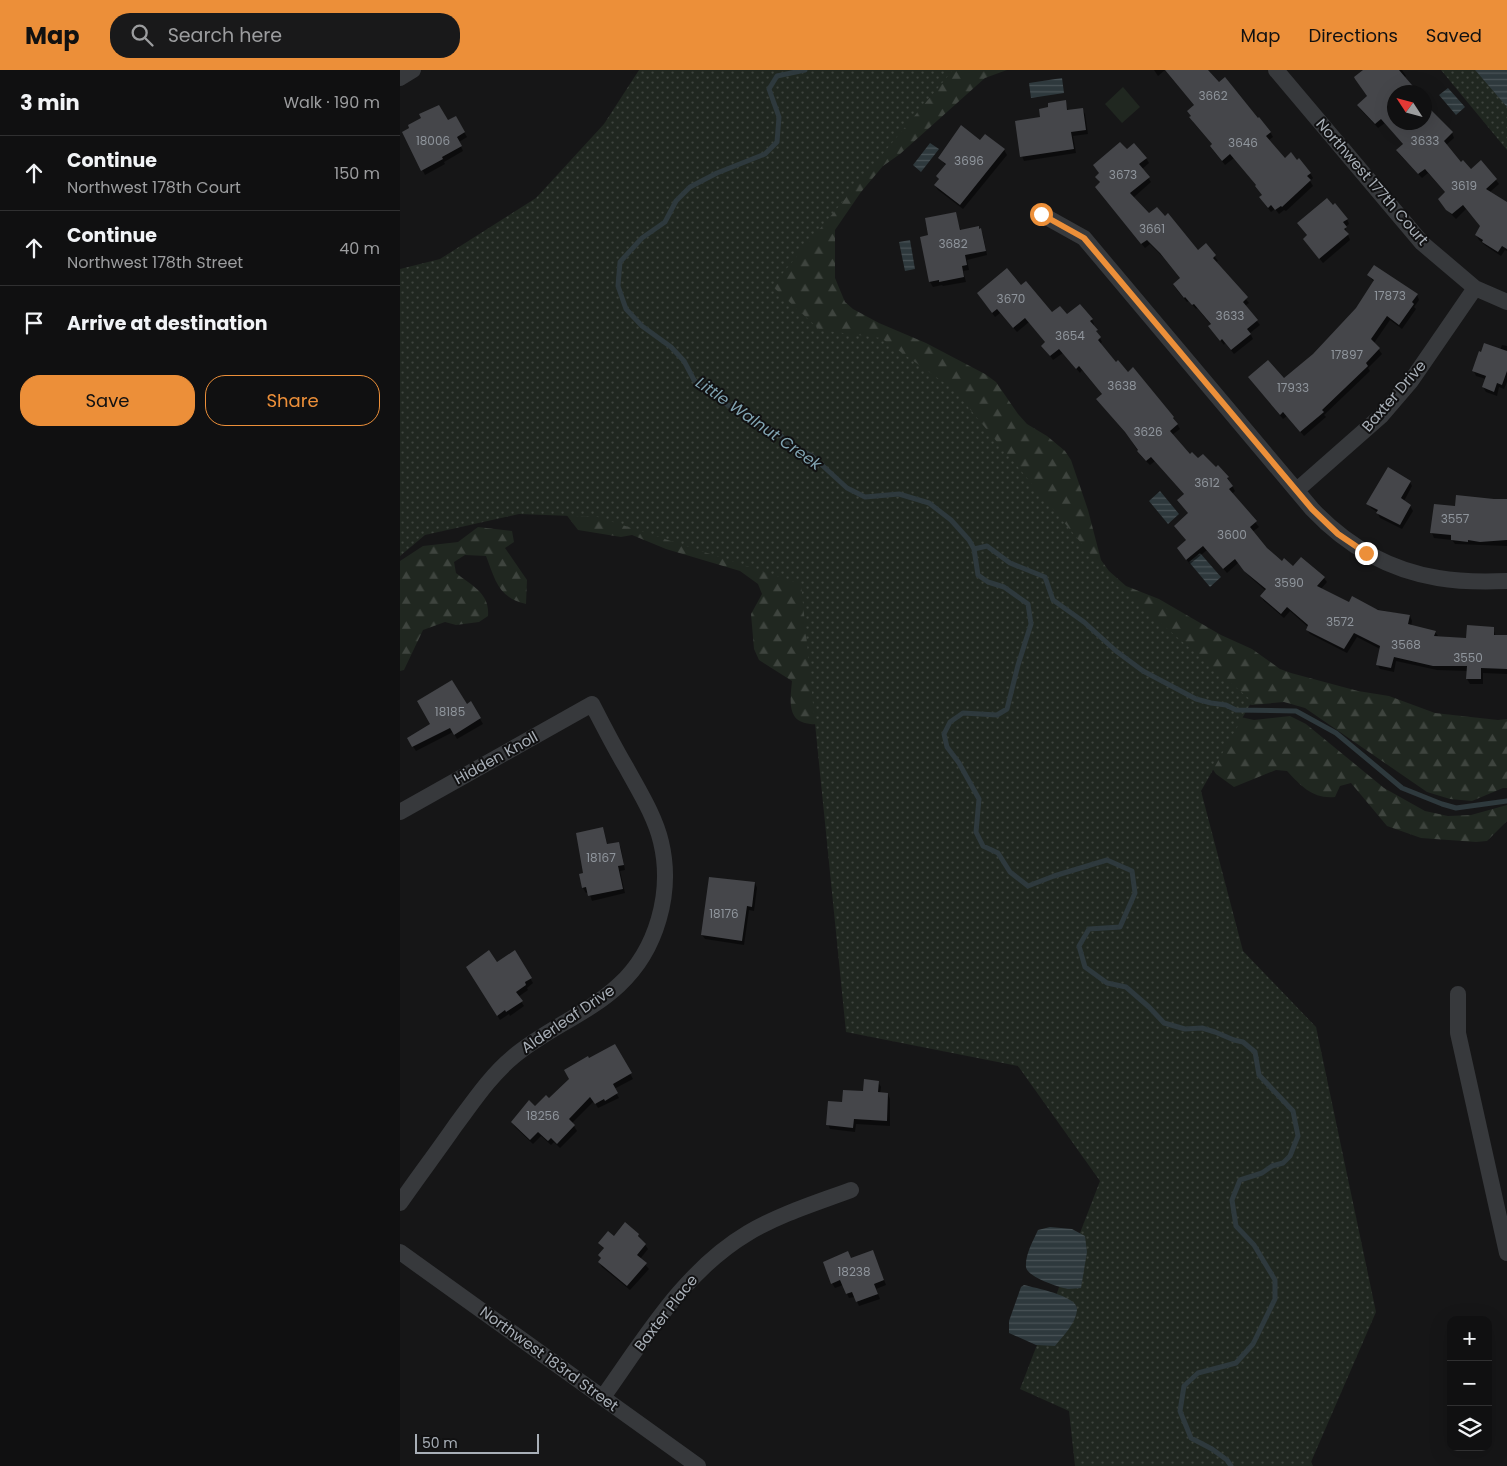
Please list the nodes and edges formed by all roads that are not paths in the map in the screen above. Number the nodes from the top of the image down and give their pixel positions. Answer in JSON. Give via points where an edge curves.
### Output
{"nodes":[{"id":1,"x":413,"y":70,"type":"edge"},
{"id":2,"x":1276,"y":70,"type":"edge"},
{"id":3,"x":400,"y":78,"type":"edge"},
{"id":4,"x":1041,"y":214,"type":"dead end"},
{"id":5,"x":1476,"y":288,"type":"junction"},
{"id":6,"x":1507,"y":302,"type":"edge"},
{"id":7,"x":1297,"y":490,"type":"junction"},
{"id":8,"x":1507,"y":581,"type":"edge"},
{"id":9,"x":592,"y":704,"type":"joint"},
{"id":10,"x":400,"y":812,"type":"edge"},
{"id":11,"x":1458,"y":994,"type":"dead end"},
{"id":12,"x":851,"y":1190,"type":"dead end"},
{"id":13,"x":400,"y":1203,"type":"edge"},
{"id":14,"x":400,"y":1252,"type":"edge"},
{"id":15,"x":1507,"y":1252,"type":"edge"},
{"id":16,"x":603,"y":1398,"type":"junction"},
{"id":17,"x":698,"y":1466,"type":"edge"}],
"edges":[{"from":1,"to":3,"type":"street"},
{"from":2,"to":5,"type":"street","name":"Northwest 177th Court","via":[[1422,243]]},
{"from":4,"to":7,"type":"street","via":[[1084,238]]},
{"from":5,"to":6,"type":"street","name":"Northwest 177th Court"},
{"from":5,"to":7,"type":"street","name":"Baxter Drive","via":[[1411,381],[1381,416]]},
{"from":7,"to":8,"type":"street","via":[[1338,534],[1366,553],[1401,569],[1438,578]]},
{"from":9,"to":10,"type":"street","name":"Hidden Knoll"},
{"from":9,"to":13,"type":"street","name":"Alderleaf Drive","via":[[646,804],[661,842],[665,875],[661,911],[653,936],[640,962],[602,1000],[534,1041],[482,1088]]},
{"from":11,"to":15,"type":"street","via":[[1458,1033]]},
{"from":12,"to":16,"type":"street","name":"Baxter Place","via":[[748,1233],[710,1260],[671,1302]]},
{"from":14,"to":16,"type":"street","name":"Northwest 183rd Street"},
{"from":16,"to":17,"type":"street","name":"Northwest 183rd Street"}]}
